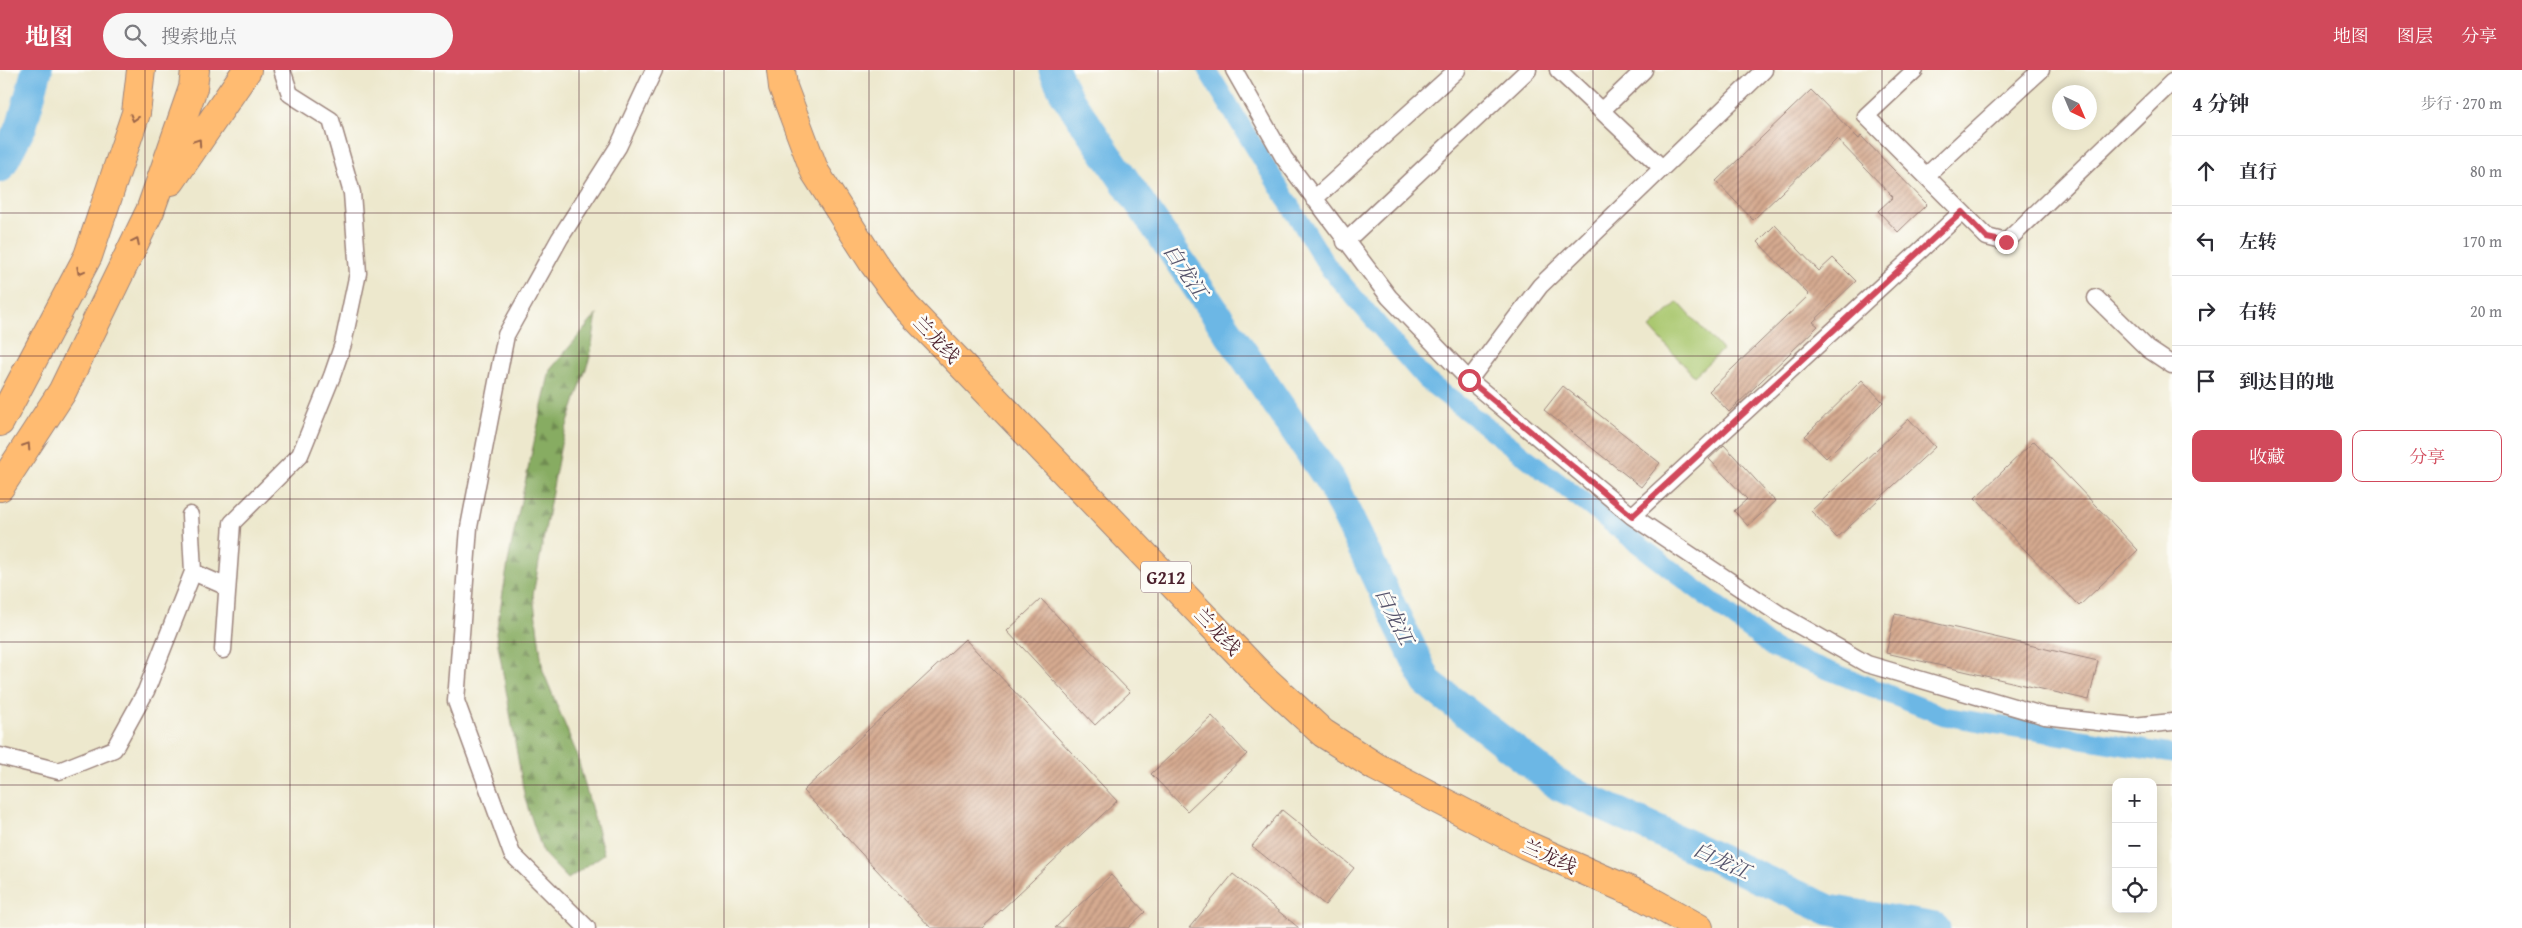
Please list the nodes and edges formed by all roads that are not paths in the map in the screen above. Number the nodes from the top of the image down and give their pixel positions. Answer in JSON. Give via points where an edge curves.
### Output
{"nodes":[{"id":1,"x":141,"y":70,"type":"edge"},
{"id":2,"x":195,"y":70,"type":"edge"},
{"id":3,"x":247,"y":70,"type":"edge"},
{"id":4,"x":282,"y":70,"type":"edge"},
{"id":5,"x":654,"y":70,"type":"edge"},
{"id":6,"x":781,"y":70,"type":"edge"},
{"id":7,"x":1234,"y":70,"type":"edge"},
{"id":8,"x":1457,"y":70,"type":"edge"},
{"id":9,"x":1528,"y":70,"type":"edge"},
{"id":10,"x":1558,"y":70,"type":"edge"},
{"id":11,"x":1644,"y":70,"type":"edge"},
{"id":12,"x":1764,"y":70,"type":"edge"},
{"id":13,"x":1915,"y":70,"type":"edge"},
{"id":14,"x":2041,"y":70,"type":"edge"},
{"id":15,"x":2172,"y":82,"type":"edge"},
{"id":16,"x":1601,"y":111,"type":"junction"},
{"id":17,"x":1662,"y":168,"type":"junction"},
{"id":18,"x":1926,"y":176,"type":"junction"},
{"id":19,"x":1314,"y":199,"type":"junction"},
{"id":20,"x":150,"y":211,"type":"junction"},
{"id":21,"x":1962,"y":212,"type":"junction"},
{"id":22,"x":1345,"y":242,"type":"junction"},
{"id":23,"x":2096,"y":298,"type":"dead end"},
{"id":24,"x":2172,"y":365,"type":"edge"},
{"id":25,"x":1469,"y":380,"type":"junction"},
{"id":26,"x":0,"y":422,"type":"edge"},
{"id":27,"x":0,"y":487,"type":"edge"},
{"id":28,"x":190,"y":515,"type":"dead end"},
{"id":29,"x":1632,"y":516,"type":"junction"},
{"id":30,"x":193,"y":572,"type":"junction"},
{"id":31,"x":227,"y":587,"type":"junction"},
{"id":32,"x":223,"y":650,"type":"dead end"},
{"id":33,"x":2172,"y":722,"type":"edge"},
{"id":34,"x":0,"y":756,"type":"edge"},
{"id":35,"x":587,"y":928,"type":"edge"},
{"id":36,"x":1699,"y":928,"type":"edge"}],
"edges":[{"from":1,"to":26,"type":"highway","one_way":true,"via":[[136,112],[88,256]]},
{"from":2,"to":20,"type":"highway","via":[[194,88]]},
{"from":20,"to":3,"type":"highway","one_way":true},
{"from":4,"to":31,"type":"street","via":[[290,94],[331,120],[352,194],[358,273],[343,344],[300,455],[232,523]]},
{"from":5,"to":35,"type":"street","via":[[618,147],[560,238],[506,335],[469,527],[456,701],[512,854]]},
{"from":6,"to":36,"type":"highway","name":"兰龙线","number":"G212","via":[[784,87],[816,172],[874,264],[906,307],[1261,676],[1323,733],[1376,768],[1526,845],[1640,895]]},
{"from":7,"to":19,"type":"street","via":[[1284,158]]},
{"from":8,"to":19,"type":"street"},
{"from":9,"to":22,"type":"street"},
{"from":10,"to":16,"type":"street"},
{"from":11,"to":16,"type":"street"},
{"from":12,"to":17,"type":"street"},
{"from":13,"to":18,"type":"street","via":[[1866,116]]},
{"from":14,"to":18,"type":"street"},
{"from":15,"to":21,"type":"street","via":[[2006,242],[1987,238]]},
{"from":16,"to":17,"type":"street"},
{"from":17,"to":25,"type":"street","via":[[1540,286]]},
{"from":18,"to":21,"type":"street"},
{"from":19,"to":22,"type":"street"},
{"from":27,"to":20,"type":"highway","one_way":true,"via":[[62,392]]},
{"from":21,"to":29,"type":"street"},
{"from":22,"to":25,"type":"street","via":[[1389,297]]},
{"from":23,"to":24,"type":"street","via":[[2148,349]]},
{"from":25,"to":29,"type":"street"},
{"from":28,"to":30,"type":"street"},
{"from":29,"to":33,"type":"street","via":[[1779,614],[1867,664],[2045,716],[2133,726]]},
{"from":30,"to":31,"type":"street"},
{"from":30,"to":34,"type":"street","via":[[146,692],[114,750],[59,771]]},
{"from":31,"to":32,"type":"street"}]}
